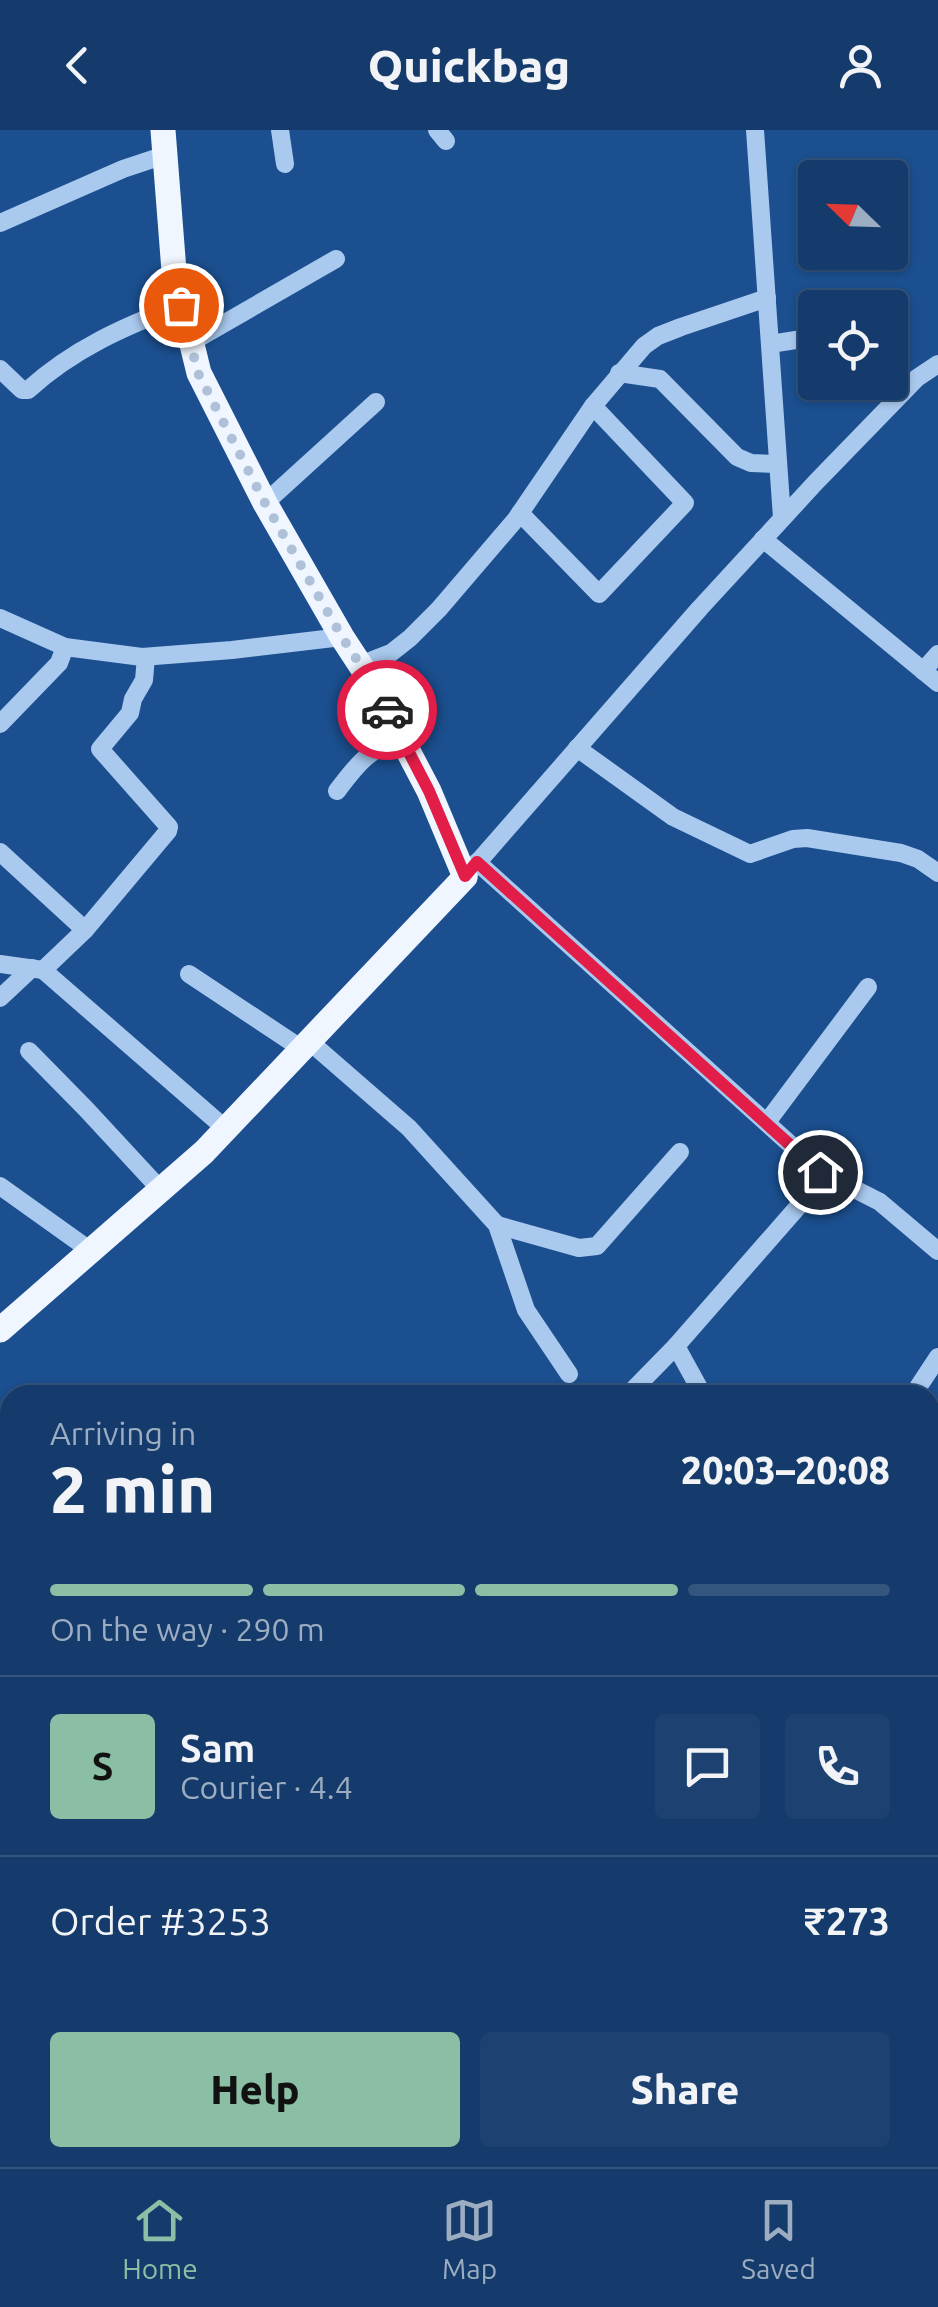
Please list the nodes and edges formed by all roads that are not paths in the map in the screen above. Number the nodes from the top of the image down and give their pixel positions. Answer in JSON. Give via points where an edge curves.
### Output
{"nodes":[{"id":1,"x":280,"y":130,"type":"edge"},
{"id":2,"x":755,"y":130,"type":"edge"},
{"id":3,"x":164,"y":142,"type":"edge"},
{"id":4,"x":286,"y":164,"type":"dead end"},
{"id":5,"x":0,"y":223,"type":"edge"},
{"id":6,"x":336,"y":259,"type":"dead end"},
{"id":7,"x":767,"y":298,"type":"junction"},
{"id":8,"x":181,"y":305,"type":"junction"},
{"id":9,"x":798,"y":340,"type":"edge"},
{"id":10,"x":190,"y":343,"type":"junction"},
{"id":11,"x":770,"y":344,"type":"junction"},
{"id":12,"x":938,"y":364,"type":"edge"},
{"id":13,"x":0,"y":369,"type":"edge"},
{"id":14,"x":619,"y":374,"type":"junction"},
{"id":15,"x":376,"y":402,"type":"dead end"},
{"id":16,"x":593,"y":406,"type":"junction"},
{"id":17,"x":778,"y":464,"type":"junction"},
{"id":18,"x":265,"y":503,"type":"junction"},
{"id":19,"x":520,"y":513,"type":"junction"},
{"id":20,"x":782,"y":518,"type":"junction"},
{"id":21,"x":763,"y":539,"type":"junction"},
{"id":22,"x":0,"y":618,"type":"edge"},
{"id":23,"x":342,"y":637,"type":"junction"},
{"id":24,"x":65,"y":647,"type":"junction"},
{"id":25,"x":938,"y":654,"type":"edge"},
{"id":26,"x":146,"y":657,"type":"junction"},
{"id":27,"x":360,"y":665,"type":"junction"},
{"id":28,"x":931,"y":677,"type":"edge"},
{"id":29,"x":0,"y":724,"type":"edge"},
{"id":30,"x":400,"y":736,"type":"junction"},
{"id":31,"x":577,"y":748,"type":"junction"},
{"id":32,"x":337,"y":791,"type":"dead end"},
{"id":33,"x":0,"y":852,"type":"edge"},
{"id":34,"x":471,"y":869,"type":"junction"},
{"id":35,"x":938,"y":873,"type":"edge"},
{"id":36,"x":85,"y":930,"type":"junction"},
{"id":37,"x":0,"y":964,"type":"edge"},
{"id":38,"x":38,"y":969,"type":"junction"},
{"id":39,"x":189,"y":974,"type":"dead end"},
{"id":40,"x":868,"y":986,"type":"dead end"},
{"id":41,"x":0,"y":998,"type":"edge"},
{"id":42,"x":306,"y":1045,"type":"junction"},
{"id":43,"x":29,"y":1051,"type":"dead end"},
{"id":44,"x":767,"y":1122,"type":"junction"},
{"id":45,"x":227,"y":1130,"type":"junction"},
{"id":46,"x":680,"y":1152,"type":"dead end"},
{"id":47,"x":820,"y":1172,"type":"junction"},
{"id":48,"x":0,"y":1186,"type":"edge"},
{"id":49,"x":160,"y":1190,"type":"junction"},
{"id":50,"x":497,"y":1225,"type":"junction"},
{"id":51,"x":938,"y":1250,"type":"edge"},
{"id":52,"x":91,"y":1251,"type":"junction"},
{"id":53,"x":0,"y":1330,"type":"edge"},
{"id":54,"x":676,"y":1346,"type":"junction"},
{"id":55,"x":938,"y":1357,"type":"edge"},
{"id":56,"x":569,"y":1374,"type":"dead end"},
{"id":57,"x":638,"y":1385,"type":"edge"},
{"id":58,"x":697,"y":1385,"type":"edge"},
{"id":59,"x":920,"y":1385,"type":"edge"}],
"edges":[{"from":1,"to":4,"type":"street"},
{"from":2,"to":7,"type":"street"},
{"from":3,"to":5,"type":"street","via":[[123,169]]},
{"from":3,"to":8,"type":"main road"},
{"from":6,"to":10,"type":"street"},
{"from":7,"to":11,"type":"street"},
{"from":7,"to":14,"type":"street","via":[[658,336]]},
{"from":8,"to":10,"type":"main road"},
{"from":8,"to":13,"type":"street","via":[[94,342],[25,391]]},
{"from":9,"to":11,"type":"street"},
{"from":10,"to":18,"type":"main road","via":[[198,373]]},
{"from":11,"to":17,"type":"street"},
{"from":12,"to":20,"type":"street"},
{"from":14,"to":16,"type":"street"},
{"from":14,"to":17,"type":"street","via":[[660,380],[737,458]]},
{"from":15,"to":18,"type":"street"},
{"from":16,"to":19,"type":"street"},
{"from":16,"to":19,"type":"street","via":[[685,503],[596,603]]},
{"from":17,"to":20,"type":"street"},
{"from":18,"to":23,"type":"main road"},
{"from":19,"to":27,"type":"street","via":[[410,638]]},
{"from":20,"to":21,"type":"street"},
{"from":21,"to":28,"type":"street"},
{"from":21,"to":31,"type":"street"},
{"from":22,"to":24,"type":"street"},
{"from":23,"to":26,"type":"street"},
{"from":23,"to":27,"type":"main road"},
{"from":24,"to":26,"type":"street"},
{"from":24,"to":29,"type":"street","via":[[59,663]]},
{"from":25,"to":28,"type":"street"},
{"from":26,"to":36,"type":"street","via":[[130,714],[100,750],[169,829]]},
{"from":27,"to":30,"type":"main road"},
{"from":30,"to":32,"type":"street","via":[[368,755]]},
{"from":30,"to":34,"type":"main road"},
{"from":31,"to":34,"type":"street"},
{"from":31,"to":35,"type":"street","via":[[673,817],[750,854],[807,838],[902,853]]},
{"from":33,"to":36,"type":"street"},
{"from":34,"to":42,"type":"main road"},
{"from":34,"to":44,"type":"street"},
{"from":36,"to":38,"type":"street"},
{"from":37,"to":38,"type":"street"},
{"from":38,"to":41,"type":"street"},
{"from":38,"to":45,"type":"street"},
{"from":39,"to":42,"type":"street"},
{"from":40,"to":44,"type":"street"},
{"from":42,"to":45,"type":"main road"},
{"from":42,"to":50,"type":"street","via":[[410,1128]]},
{"from":43,"to":49,"type":"street"},
{"from":44,"to":47,"type":"street"},
{"from":45,"to":49,"type":"main road"},
{"from":46,"to":50,"type":"street","via":[[597,1246],[579,1248]]},
{"from":47,"to":51,"type":"street","via":[[880,1202]]},
{"from":47,"to":54,"type":"street","via":[[803,1201]]},
{"from":48,"to":52,"type":"street"},
{"from":49,"to":52,"type":"main road"},
{"from":50,"to":56,"type":"street","via":[[526,1310]]},
{"from":52,"to":53,"type":"main road"},
{"from":54,"to":57,"type":"street"},
{"from":54,"to":58,"type":"street"},
{"from":55,"to":59,"type":"street"}]}
